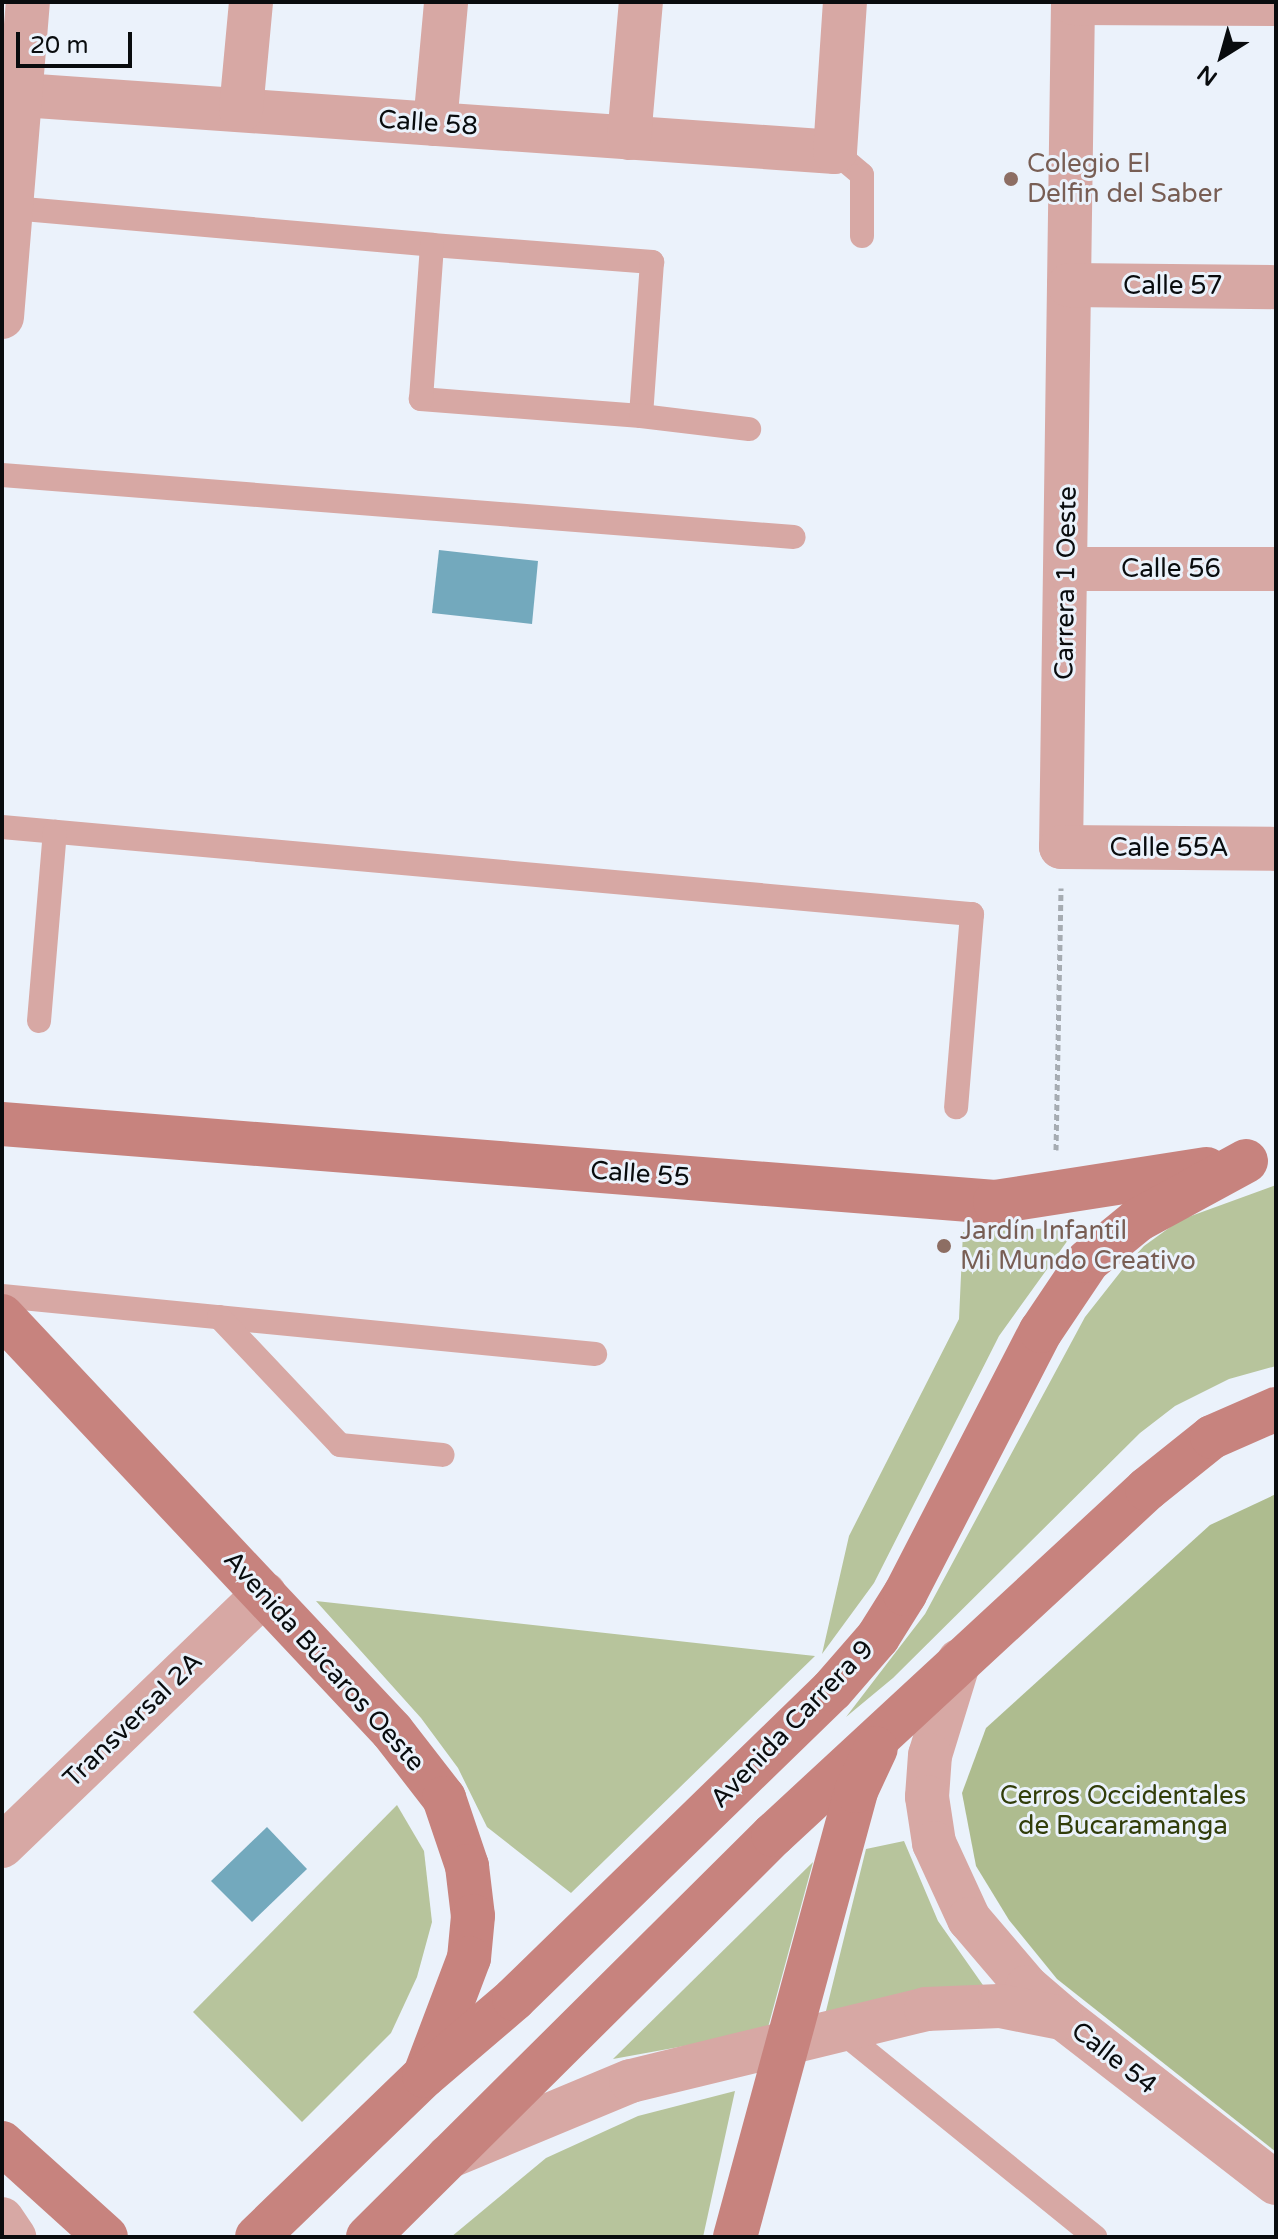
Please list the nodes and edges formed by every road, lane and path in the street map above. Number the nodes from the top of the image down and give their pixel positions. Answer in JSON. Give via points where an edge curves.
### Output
{"nodes":[{"id":1,"x":28,"y":2,"type":"edge"},
{"id":2,"x":251,"y":2,"type":"edge"},
{"id":3,"x":446,"y":2,"type":"edge"},
{"id":4,"x":641,"y":2,"type":"edge"},
{"id":5,"x":845,"y":2,"type":"edge"},
{"id":6,"x":1073,"y":2,"type":"edge"},
{"id":7,"x":1276,"y":4,"type":"edge"},
{"id":8,"x":22,"y":95,"type":"junction"},
{"id":9,"x":241,"y":110,"type":"junction"},
{"id":10,"x":435,"y":124,"type":"junction"},
{"id":11,"x":629,"y":138,"type":"junction"},
{"id":12,"x":835,"y":152,"type":"junction"},
{"id":13,"x":12,"y":208,"type":"junction"},
{"id":14,"x":862,"y":236,"type":"dead end"},
{"id":15,"x":432,"y":245,"type":"junction"},
{"id":16,"x":1069,"y":285,"type":"junction"},
{"id":17,"x":1276,"y":287,"type":"edge"},
{"id":18,"x":2,"y":317,"type":"edge"},
{"id":19,"x":641,"y":416,"type":"junction"},
{"id":20,"x":749,"y":429,"type":"dead end"},
{"id":21,"x":2,"y":475,"type":"edge"},
{"id":22,"x":794,"y":537,"type":"dead end"},
{"id":23,"x":1067,"y":569,"type":"junction"},
{"id":24,"x":1276,"y":569,"type":"edge"},
{"id":25,"x":2,"y":827,"type":"edge"},
{"id":26,"x":55,"y":832,"type":"junction"},
{"id":27,"x":1061,"y":847,"type":"junction"},
{"id":28,"x":1276,"y":849,"type":"edge"},
{"id":29,"x":39,"y":1021,"type":"dead end"},
{"id":30,"x":956,"y":1107,"type":"dead end"},
{"id":31,"x":2,"y":1124,"type":"edge"},
{"id":32,"x":1261,"y":1159,"type":"edge"},
{"id":33,"x":1056,"y":1163,"type":"dead end"},
{"id":34,"x":2,"y":1296,"type":"edge"},
{"id":35,"x":2,"y":1316,"type":"edge"},
{"id":36,"x":219,"y":1317,"type":"junction"},
{"id":37,"x":595,"y":1354,"type":"dead end"},
{"id":38,"x":1276,"y":1409,"type":"edge"},
{"id":39,"x":443,"y":1455,"type":"dead end"},
{"id":40,"x":264,"y":1594,"type":"junction"},
{"id":41,"x":959,"y":1661,"type":"junction"},
{"id":42,"x":886,"y":1731,"type":"junction"},
{"id":43,"x":2,"y":1846,"type":"edge"},
{"id":44,"x":1063,"y":2018,"type":"junction"},
{"id":45,"x":842,"y":2032,"type":"junction"},
{"id":46,"x":786,"y":2045,"type":"junction"},
{"id":47,"x":424,"y":2076,"type":"junction"},
{"id":48,"x":2,"y":2143,"type":"edge"},
{"id":49,"x":448,"y":2157,"type":"junction"},
{"id":50,"x":1276,"y":2183,"type":"edge"},
{"id":51,"x":2,"y":2219,"type":"edge"},
{"id":52,"x":14,"y":2237,"type":"edge"},
{"id":53,"x":106,"y":2237,"type":"edge"},
{"id":54,"x":257,"y":2237,"type":"edge"},
{"id":55,"x":368,"y":2237,"type":"edge"},
{"id":56,"x":735,"y":2237,"type":"edge"},
{"id":57,"x":1095,"y":2237,"type":"edge"}],
"edges":[{"from":1,"to":8,"type":"street"},
{"from":2,"to":9,"type":"street"},
{"from":3,"to":10,"type":"street"},
{"from":4,"to":11,"type":"street"},
{"from":5,"to":12,"type":"street"},
{"from":6,"to":7,"type":"street"},
{"from":6,"to":16,"type":"street","name":"Carrera 1 Oeste"},
{"from":8,"to":9,"type":"street","name":"Calle 58"},
{"from":8,"to":13,"type":"street"},
{"from":9,"to":10,"type":"street","name":"Calle 58"},
{"from":10,"to":11,"type":"street","name":"Calle 58"},
{"from":11,"to":12,"type":"street","name":"Calle 58"},
{"from":12,"to":14,"type":"lane","via":[[862,175]]},
{"from":13,"to":15,"type":"lane"},
{"from":13,"to":18,"type":"street"},
{"from":15,"to":19,"type":"lane","via":[[652,262]]},
{"from":15,"to":19,"type":"lane","via":[[421,399]]},
{"from":16,"to":17,"type":"street","name":"Calle 57"},
{"from":16,"to":23,"type":"street","name":"Carrera 1 Oeste"},
{"from":19,"to":20,"type":"lane"},
{"from":21,"to":22,"type":"lane"},
{"from":23,"to":24,"type":"street","name":"Calle 56"},
{"from":23,"to":27,"type":"street","name":"Carrera 1 Oeste"},
{"from":25,"to":26,"type":"lane"},
{"from":26,"to":29,"type":"lane"},
{"from":26,"to":30,"type":"lane","via":[[972,914]]},
{"from":27,"to":28,"type":"street","name":"Calle 55A"},
{"from":27,"to":33,"type":"path"},
{"from":31,"to":32,"type":"main road","name":"Calle 55","via":[[995,1202]]},
{"from":32,"to":47,"type":"main road","name":"Avenida Carrera 9","via":[[1138,1220],[1088,1261],[1041,1331],[878,1637],[786,1736],[514,1999]]},
{"from":34,"to":36,"type":"lane"},
{"from":35,"to":40,"type":"main road","name":"Avenida Búcaros Oeste"},
{"from":36,"to":37,"type":"lane"},
{"from":36,"to":39,"type":"lane","via":[[340,1445]]},
{"from":38,"to":41,"type":"main road","via":[[1212,1437],[1178,1464]]},
{"from":40,"to":43,"type":"street","name":"Transversal 2A"},
{"from":40,"to":47,"type":"main road","name":"Avenida Búcaros Oeste","via":[[421,1764],[444,1798],[458,1833],[473,1916],[469,1958]]},
{"from":41,"to":42,"type":"main road"},
{"from":41,"to":44,"type":"street","via":[[930,1755],[927,1797],[934,1843],[969,1919],[1027,1987]]},
{"from":42,"to":46,"type":"main road","via":[[856,1791]]},
{"from":42,"to":49,"type":"main road","via":[[773,1835]]},
{"from":44,"to":45,"type":"street","name":"Calle 54","via":[[1000,2006],[953,2005]]},
{"from":44,"to":50,"type":"street","name":"Calle 54"},
{"from":45,"to":46,"type":"street","name":"Calle 54"},
{"from":45,"to":57,"type":"lane"},
{"from":46,"to":49,"type":"street","name":"Calle 54","via":[[631,2081]]},
{"from":46,"to":56,"type":"main road"},
{"from":47,"to":54,"type":"main road","name":"Avenida Carrera 9"},
{"from":48,"to":53,"type":"main road"},
{"from":49,"to":55,"type":"main road"},
{"from":51,"to":52,"type":"street"}]}
